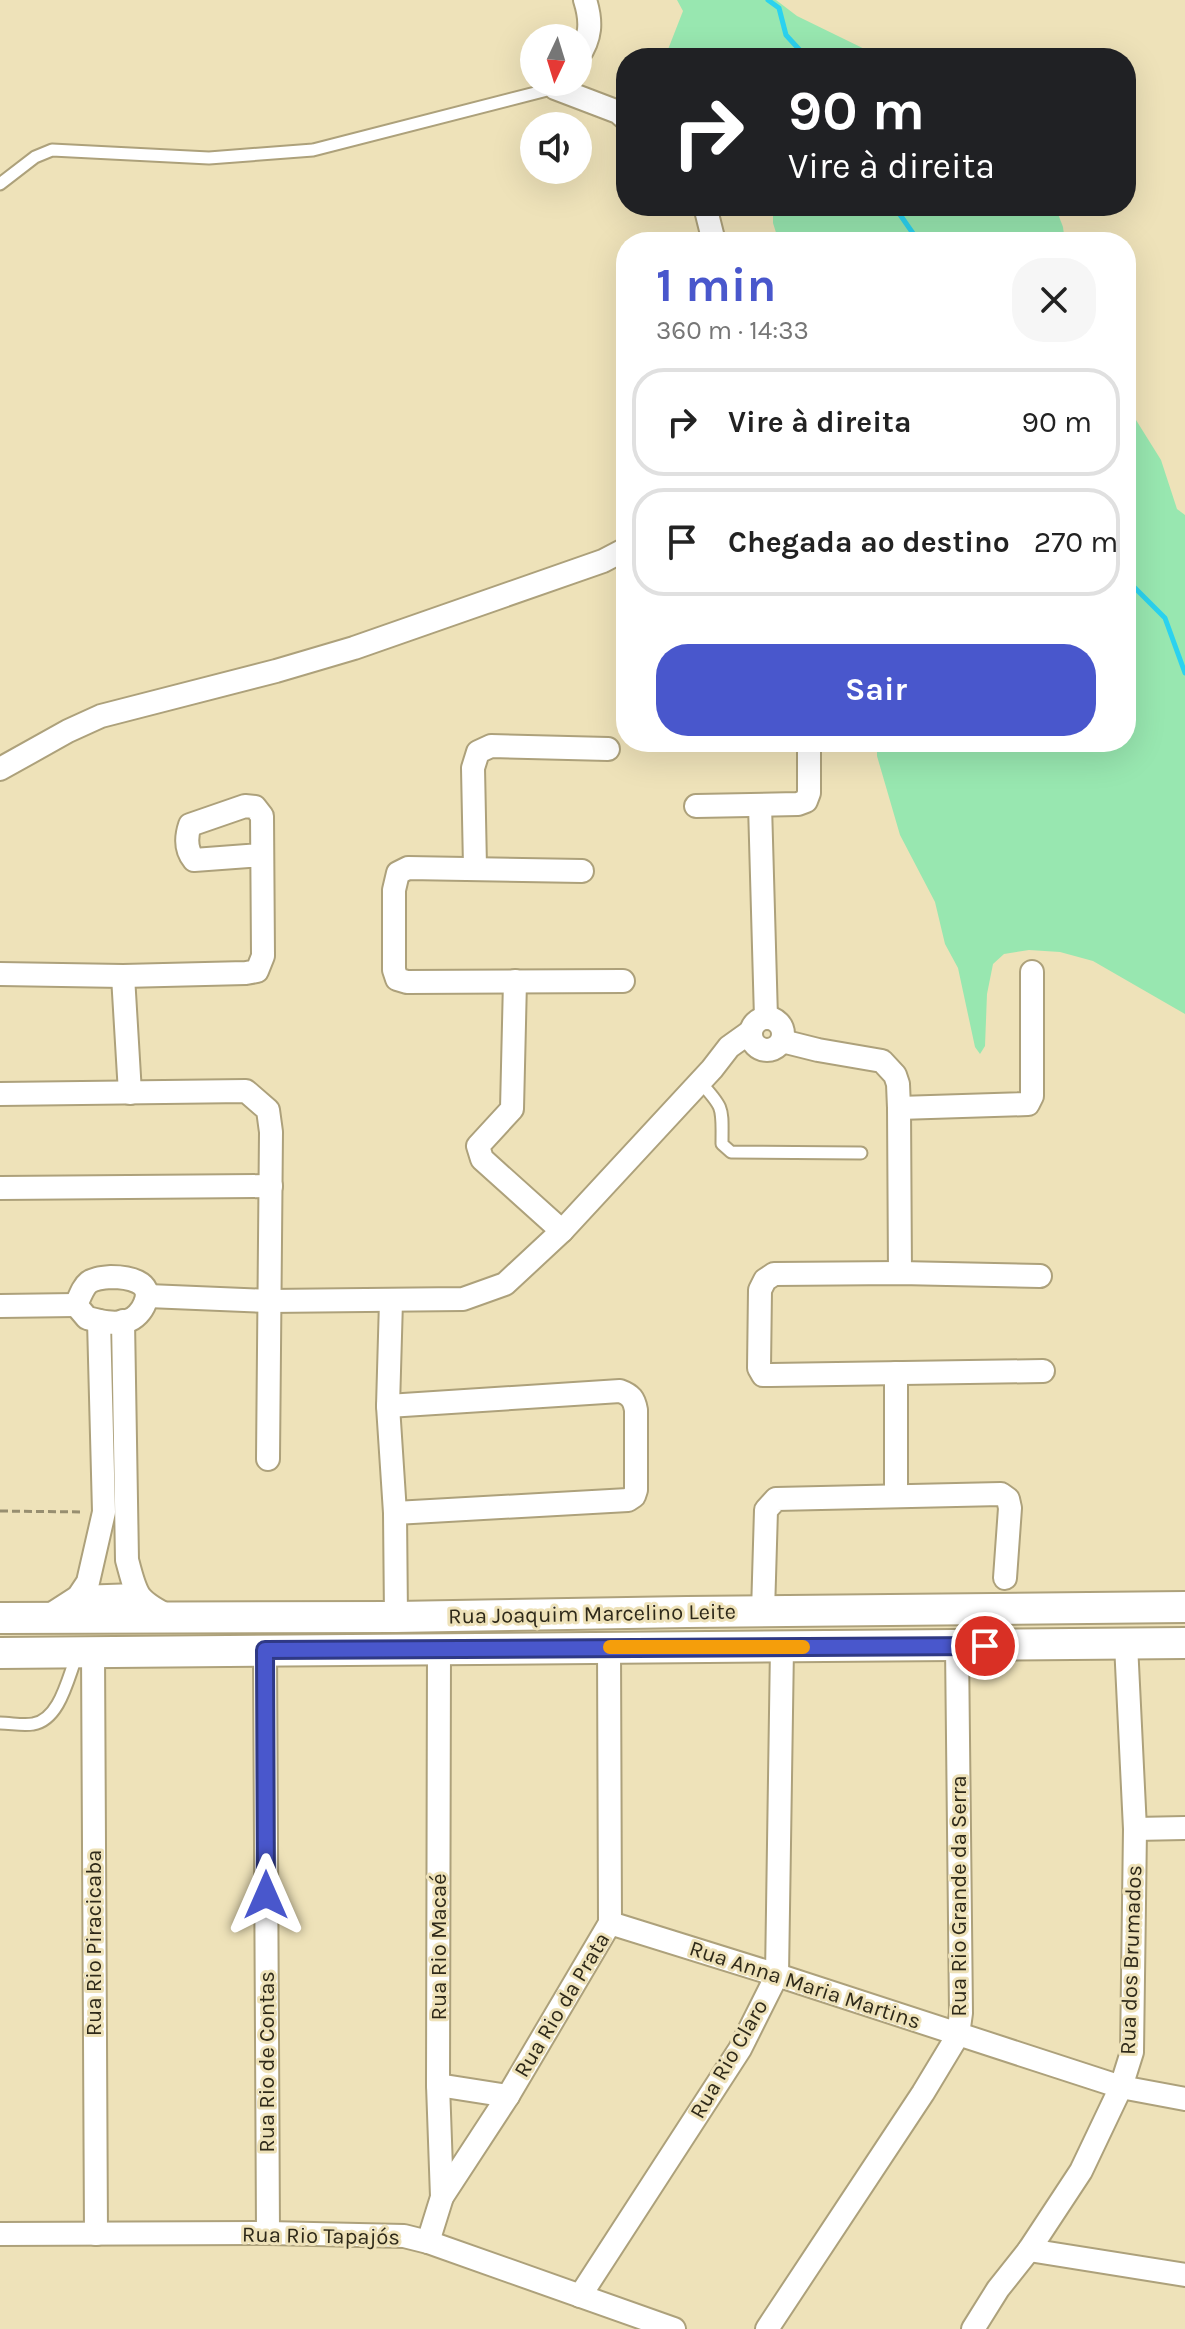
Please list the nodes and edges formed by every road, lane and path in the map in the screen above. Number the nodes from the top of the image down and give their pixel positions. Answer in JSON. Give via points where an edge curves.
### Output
{"nodes":[{"id":1,"x":585,"y":0,"type":"edge"},
{"id":2,"x":590,"y":24,"type":"edge"},
{"id":3,"x":520,"y":95,"type":"edge"},
{"id":4,"x":582,"y":96,"type":"edge"},
{"id":5,"x":616,"y":111,"type":"edge"},
{"id":6,"x":0,"y":184,"type":"edge"},
{"id":7,"x":616,"y":554,"type":"edge"},
{"id":8,"x":608,"y":749,"type":"dead end"},
{"id":9,"x":809,"y":752,"type":"edge"},
{"id":10,"x":0,"y":769,"type":"edge"},
{"id":11,"x":760,"y":805,"type":"junction"},
{"id":12,"x":696,"y":806,"type":"dead end"},
{"id":13,"x":261,"y":855,"type":"dead end"},
{"id":14,"x":475,"y":867,"type":"junction"},
{"id":15,"x":582,"y":871,"type":"dead end"},
{"id":16,"x":1032,"y":972,"type":"dead end"},
{"id":17,"x":0,"y":974,"type":"edge"},
{"id":18,"x":123,"y":976,"type":"junction"},
{"id":19,"x":515,"y":981,"type":"junction"},
{"id":20,"x":623,"y":981,"type":"dead end"},
{"id":21,"x":768,"y":1034,"type":"junction"},
{"id":22,"x":706,"y":1076,"type":"junction"},
{"id":23,"x":130,"y":1093,"type":"junction"},
{"id":24,"x":0,"y":1094,"type":"edge"},
{"id":25,"x":899,"y":1108,"type":"junction"},
{"id":26,"x":861,"y":1153,"type":"dead end"},
{"id":27,"x":271,"y":1186,"type":"junction"},
{"id":28,"x":0,"y":1188,"type":"edge"},
{"id":29,"x":562,"y":1231,"type":"junction"},
{"id":30,"x":900,"y":1273,"type":"junction"},
{"id":31,"x":1040,"y":1276,"type":"dead end"},
{"id":32,"x":148,"y":1296,"type":"junction"},
{"id":33,"x":269,"y":1301,"type":"junction"},
{"id":34,"x":391,"y":1301,"type":"junction"},
{"id":35,"x":76,"y":1305,"type":"junction"},
{"id":36,"x":0,"y":1306,"type":"edge"},
{"id":37,"x":99,"y":1321,"type":"junction"},
{"id":38,"x":123,"y":1321,"type":"junction"},
{"id":39,"x":1043,"y":1371,"type":"dead end"},
{"id":40,"x":896,"y":1373,"type":"junction"},
{"id":41,"x":388,"y":1406,"type":"junction"},
{"id":42,"x":268,"y":1459,"type":"dead end"},
{"id":43,"x":896,"y":1495,"type":"junction"},
{"id":44,"x":0,"y":1511,"type":"edge"},
{"id":45,"x":104,"y":1512,"type":"junction"},
{"id":46,"x":395,"y":1513,"type":"junction"},
{"id":47,"x":1005,"y":1578,"type":"dead end"},
{"id":48,"x":137,"y":1595,"type":"junction"},
{"id":49,"x":78,"y":1597,"type":"junction"},
{"id":50,"x":1185,"y":1607,"type":"edge"},
{"id":51,"x":687,"y":1612,"type":"junction"},
{"id":52,"x":751,"y":1612,"type":"junction"},
{"id":53,"x":47,"y":1617,"type":"junction"},
{"id":54,"x":285,"y":1617,"type":"junction"},
{"id":55,"x":396,"y":1617,"type":"junction"},
{"id":56,"x":0,"y":1618,"type":"edge"},
{"id":57,"x":174,"y":1619,"type":"junction"},
{"id":58,"x":1185,"y":1619,"type":"edge"},
{"id":59,"x":0,"y":1633,"type":"edge"},
{"id":60,"x":1185,"y":1643,"type":"edge"},
{"id":61,"x":1126,"y":1644,"type":"junction"},
{"id":62,"x":957,"y":1646,"type":"junction"},
{"id":63,"x":609,"y":1647,"type":"junction"},
{"id":64,"x":688,"y":1647,"type":"junction"},
{"id":65,"x":737,"y":1647,"type":"junction"},
{"id":66,"x":782,"y":1647,"type":"junction"},
{"id":67,"x":439,"y":1649,"type":"junction"},
{"id":68,"x":265,"y":1650,"type":"junction"},
{"id":69,"x":86,"y":1651,"type":"junction"},
{"id":70,"x":130,"y":1651,"type":"junction"},
{"id":71,"x":0,"y":1653,"type":"edge"},
{"id":72,"x":0,"y":1723,"type":"edge"},
{"id":73,"x":1185,"y":1828,"type":"edge"},
{"id":74,"x":1135,"y":1829,"type":"junction"},
{"id":75,"x":610,"y":1923,"type":"junction"},
{"id":76,"x":777,"y":1975,"type":"junction"},
{"id":77,"x":958,"y":2035,"type":"junction"},
{"id":78,"x":438,"y":2085,"type":"junction"},
{"id":79,"x":1121,"y":2087,"type":"junction"},
{"id":80,"x":508,"y":2096,"type":"junction"},
{"id":81,"x":1185,"y":2099,"type":"edge"},
{"id":82,"x":442,"y":2197,"type":"junction"},
{"id":83,"x":268,"y":2233,"type":"junction"},
{"id":84,"x":0,"y":2234,"type":"edge"},
{"id":85,"x":96,"y":2234,"type":"junction"},
{"id":86,"x":428,"y":2242,"type":"junction"},
{"id":87,"x":1029,"y":2250,"type":"junction"},
{"id":88,"x":1185,"y":2275,"type":"edge"},
{"id":89,"x":580,"y":2296,"type":"junction"},
{"id":90,"x":674,"y":2329,"type":"edge"},
{"id":91,"x":767,"y":2329,"type":"edge"},
{"id":92,"x":973,"y":2329,"type":"edge"}],
"edges":[{"from":1,"to":2,"type":"street"},
{"from":3,"to":6,"type":"lane","via":[[313,150],[209,158],[52,150]]},
{"from":4,"to":5,"type":"street"},
{"from":7,"to":10,"type":"street","via":[[354,648],[101,716]]},
{"from":8,"to":14,"type":"street","via":[[491,746],[478,752],[473,768]]},
{"from":9,"to":11,"type":"street","via":[[806,801]]},
{"from":11,"to":12,"type":"street"},
{"from":11,"to":21,"type":"street"},
{"from":13,"to":18,"type":"street","via":[[263,956],[257,971]]},
{"from":14,"to":15,"type":"street"},
{"from":14,"to":19,"type":"street","via":[[408,868],[398,873],[397,979]]},
{"from":16,"to":25,"type":"street","via":[[1028,1104]]},
{"from":17,"to":18,"type":"street"},
{"from":18,"to":23,"type":"street"},
{"from":19,"to":20,"type":"street"},
{"from":19,"to":29,"type":"street","via":[[512,1109],[478,1146],[478,1154]]},
{"from":21,"to":22,"type":"street","via":[[729,1047]]},
{"from":21,"to":25,"type":"street","via":[[818,1050],[882,1061],[895,1075]]},
{"from":22,"to":26,"type":"lane","via":[[722,1111],[726,1150]]},
{"from":22,"to":29,"type":"street"},
{"from":23,"to":24,"type":"street"},
{"from":23,"to":27,"type":"street","via":[[246,1091],[268,1110]]},
{"from":25,"to":30,"type":"street"},
{"from":27,"to":28,"type":"street"},
{"from":27,"to":33,"type":"street"},
{"from":29,"to":34,"type":"street","via":[[505,1284],[463,1299]]},
{"from":30,"to":31,"type":"street"},
{"from":30,"to":40,"type":"street","via":[[774,1274],[760,1290],[763,1375]]},
{"from":32,"to":33,"type":"street"},
{"from":32,"to":35,"type":"street","via":[[139,1282],[127,1277],[92,1278]]},
{"from":32,"to":38,"type":"street","via":[[142,1311]]},
{"from":33,"to":34,"type":"street"},
{"from":33,"to":42,"type":"street"},
{"from":34,"to":41,"type":"street"},
{"from":35,"to":36,"type":"street"},
{"from":35,"to":37,"type":"street","via":[[87,1318]]},
{"from":37,"to":38,"type":"street"},
{"from":37,"to":45,"type":"street"},
{"from":38,"to":48,"type":"street","via":[[127,1560]]},
{"from":39,"to":40,"type":"street"},
{"from":40,"to":43,"type":"street"},
{"from":41,"to":46,"type":"street"},
{"from":41,"to":46,"type":"street","via":[[620,1391],[629,1394],[636,1410],[636,1490],[628,1500]]},
{"from":43,"to":47,"type":"street","via":[[1001,1494],[1008,1499]]},
{"from":43,"to":52,"type":"street","via":[[776,1499],[766,1510]]},
{"from":44,"to":45,"type":"path"},
{"from":45,"to":49,"type":"street","via":[[88,1582]]},
{"from":46,"to":55,"type":"street"},
{"from":48,"to":49,"type":"street"},
{"from":48,"to":57,"type":"street"},
{"from":49,"to":53,"type":"street"},
{"from":50,"to":52,"type":"main road","name":"Rua Joaquim Marcelino Leite"},
{"from":51,"to":52,"type":"main road","name":"Rua Joaquim Marcelino Leite"},
{"from":51,"to":55,"type":"main road","name":"Rua Joaquim Marcelino Leite"},
{"from":51,"to":64,"type":"main road","via":[[692,1629]]},
{"from":52,"to":65,"type":"main road","via":[[724,1622],[726,1639]]},
{"from":53,"to":56,"type":"main road","name":"Rua Joaquim Marcelino Leite"},
{"from":53,"to":57,"type":"main road","name":"Rua Joaquim Marcelino Leite"},
{"from":53,"to":59,"type":"main road","via":[[14,1633]]},
{"from":54,"to":55,"type":"main road","name":"Rua Joaquim Marcelino Leite"},
{"from":54,"to":57,"type":"main road","name":"Rua Joaquim Marcelino Leite"},
{"from":54,"to":70,"type":"main road","via":[[286,1628],[272,1640],[169,1640]]},
{"from":58,"to":61,"type":"main road","via":[[1137,1627]]},
{"from":60,"to":61,"type":"main road","name":"Rua Joaquim Marcelino Leite"},
{"from":61,"to":62,"type":"main road","name":"Rua Joaquim Marcelino Leite"},
{"from":61,"to":74,"type":"street","name":"Rua dos Brumados"},
{"from":62,"to":66,"type":"main road","name":"Rua Joaquim Marcelino Leite"},
{"from":62,"to":77,"type":"street","name":"Rua Rio Grande da Serra"},
{"from":63,"to":64,"type":"main road","name":"Rua Joaquim Marcelino Leite"},
{"from":63,"to":67,"type":"main road","name":"Rua Joaquim Marcelino Leite"},
{"from":63,"to":75,"type":"street","name":"Rua Rio da Prata"},
{"from":64,"to":65,"type":"main road","name":"Rua Joaquim Marcelino Leite"},
{"from":65,"to":66,"type":"main road","name":"Rua Joaquim Marcelino Leite"},
{"from":66,"to":76,"type":"street","name":"Rua Rio Claro"},
{"from":67,"to":68,"type":"main road","name":"Rua Joaquim Marcelino Leite"},
{"from":67,"to":78,"type":"street","name":"Rua Rio Macaé"},
{"from":68,"to":70,"type":"main road","name":"Rua Joaquim Marcelino Leite"},
{"from":68,"to":83,"type":"street","name":"Rua Rio de Contas"},
{"from":69,"to":70,"type":"main road","name":"Rua Joaquim Marcelino Leite"},
{"from":69,"to":71,"type":"main road","name":"Rua Joaquim Marcelino Leite"},
{"from":69,"to":72,"type":"lane","via":[[55,1712],[33,1724]]},
{"from":69,"to":85,"type":"street","name":"Rua Rio Piracicaba"},
{"from":73,"to":74,"type":"street"},
{"from":74,"to":79,"type":"street","name":"Rua dos Brumados","via":[[1132,2052]]},
{"from":75,"to":76,"type":"street","name":"Rua Anna Maria Martins"},
{"from":75,"to":80,"type":"street","name":"Rua Rio da Prata"},
{"from":76,"to":77,"type":"street","name":"Rua Anna Maria Martins"},
{"from":76,"to":89,"type":"street","name":"Rua Rio Claro","via":[[740,2049]]},
{"from":77,"to":79,"type":"street","name":"Rua Anna Maria Martins"},
{"from":77,"to":91,"type":"street","name":"Rua Rio Grande da Serra"},
{"from":78,"to":80,"type":"street"},
{"from":78,"to":82,"type":"street","name":"Rua Rio Macaé"},
{"from":79,"to":81,"type":"street","name":"Rua Anna Maria Martins"},
{"from":79,"to":87,"type":"street","name":"Rua dos Brumados","via":[[1081,2171]]},
{"from":80,"to":82,"type":"street","name":"Rua Rio da Prata"},
{"from":82,"to":86,"type":"street","name":"Rua Rio Macaé"},
{"from":83,"to":85,"type":"street","name":"Rua Rio Tapajós"},
{"from":83,"to":86,"type":"street","name":"Rua Rio Tapajós","via":[[404,2236]]},
{"from":84,"to":85,"type":"street","name":"Rua Rio Tapajós"},
{"from":86,"to":89,"type":"street","name":"Rua Rio Tapajós"},
{"from":87,"to":88,"type":"street"},
{"from":87,"to":92,"type":"street","name":"Rua dos Brumados"},
{"from":89,"to":90,"type":"street","name":"Rua Rio Tapajós"}]}
